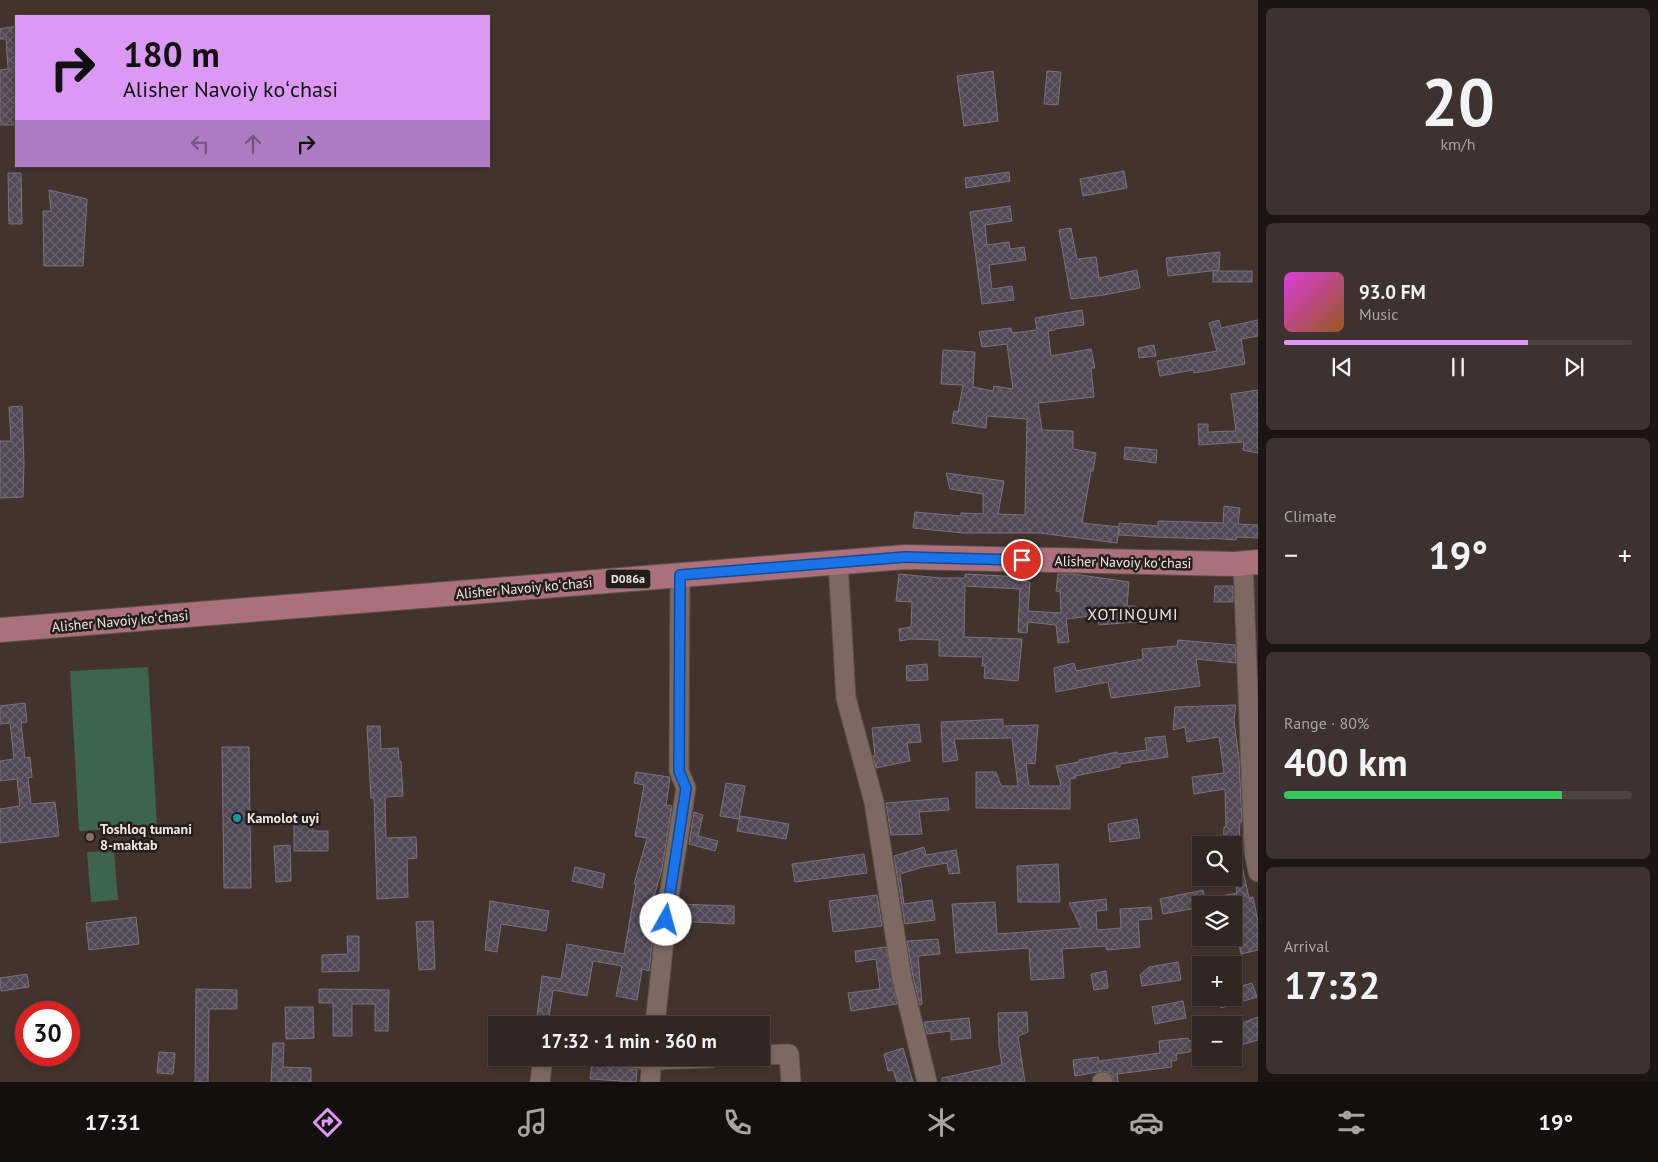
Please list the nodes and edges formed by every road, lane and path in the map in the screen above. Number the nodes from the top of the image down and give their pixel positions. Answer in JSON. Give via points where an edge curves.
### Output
{"nodes":[{"id":1,"x":838,"y":562,"type":"junction"},
{"id":2,"x":1251,"y":563,"type":"edge"},
{"id":3,"x":680,"y":575,"type":"junction"},
{"id":4,"x":0,"y":630,"type":"edge"},
{"id":5,"x":1258,"y":872,"type":"edge"},
{"id":6,"x":656,"y":1016,"type":"edge"},
{"id":7,"x":770,"y":1055,"type":"edge"},
{"id":8,"x":542,"y":1066,"type":"edge"},
{"id":9,"x":651,"y":1066,"type":"edge"},
{"id":10,"x":540,"y":1082,"type":"edge"},
{"id":11,"x":650,"y":1082,"type":"edge"},
{"id":12,"x":791,"y":1082,"type":"edge"},
{"id":13,"x":927,"y":1082,"type":"edge"}],
"edges":[{"from":1,"to":2,"type":"main road","name":"Alisher Navoiy koʻchasi","number":"D086a","via":[[905,557]]},
{"from":1,"to":3,"type":"main road","name":"Alisher Navoiy koʻchasi","number":"D086a"},
{"from":1,"to":13,"type":"street","via":[[846,698],[874,802],[902,979]]},
{"from":2,"to":5,"type":"street","via":[[1254,842]]},
{"from":3,"to":4,"type":"main road","name":"Alisher Navoiy koʻchasi","number":"D086a"},
{"from":3,"to":6,"type":"street","via":[[679,771],[686,788],[668,902]]},
{"from":7,"to":12,"type":"street","via":[[789,1054]]},
{"from":8,"to":10,"type":"street"},
{"from":9,"to":11,"type":"street"}]}
